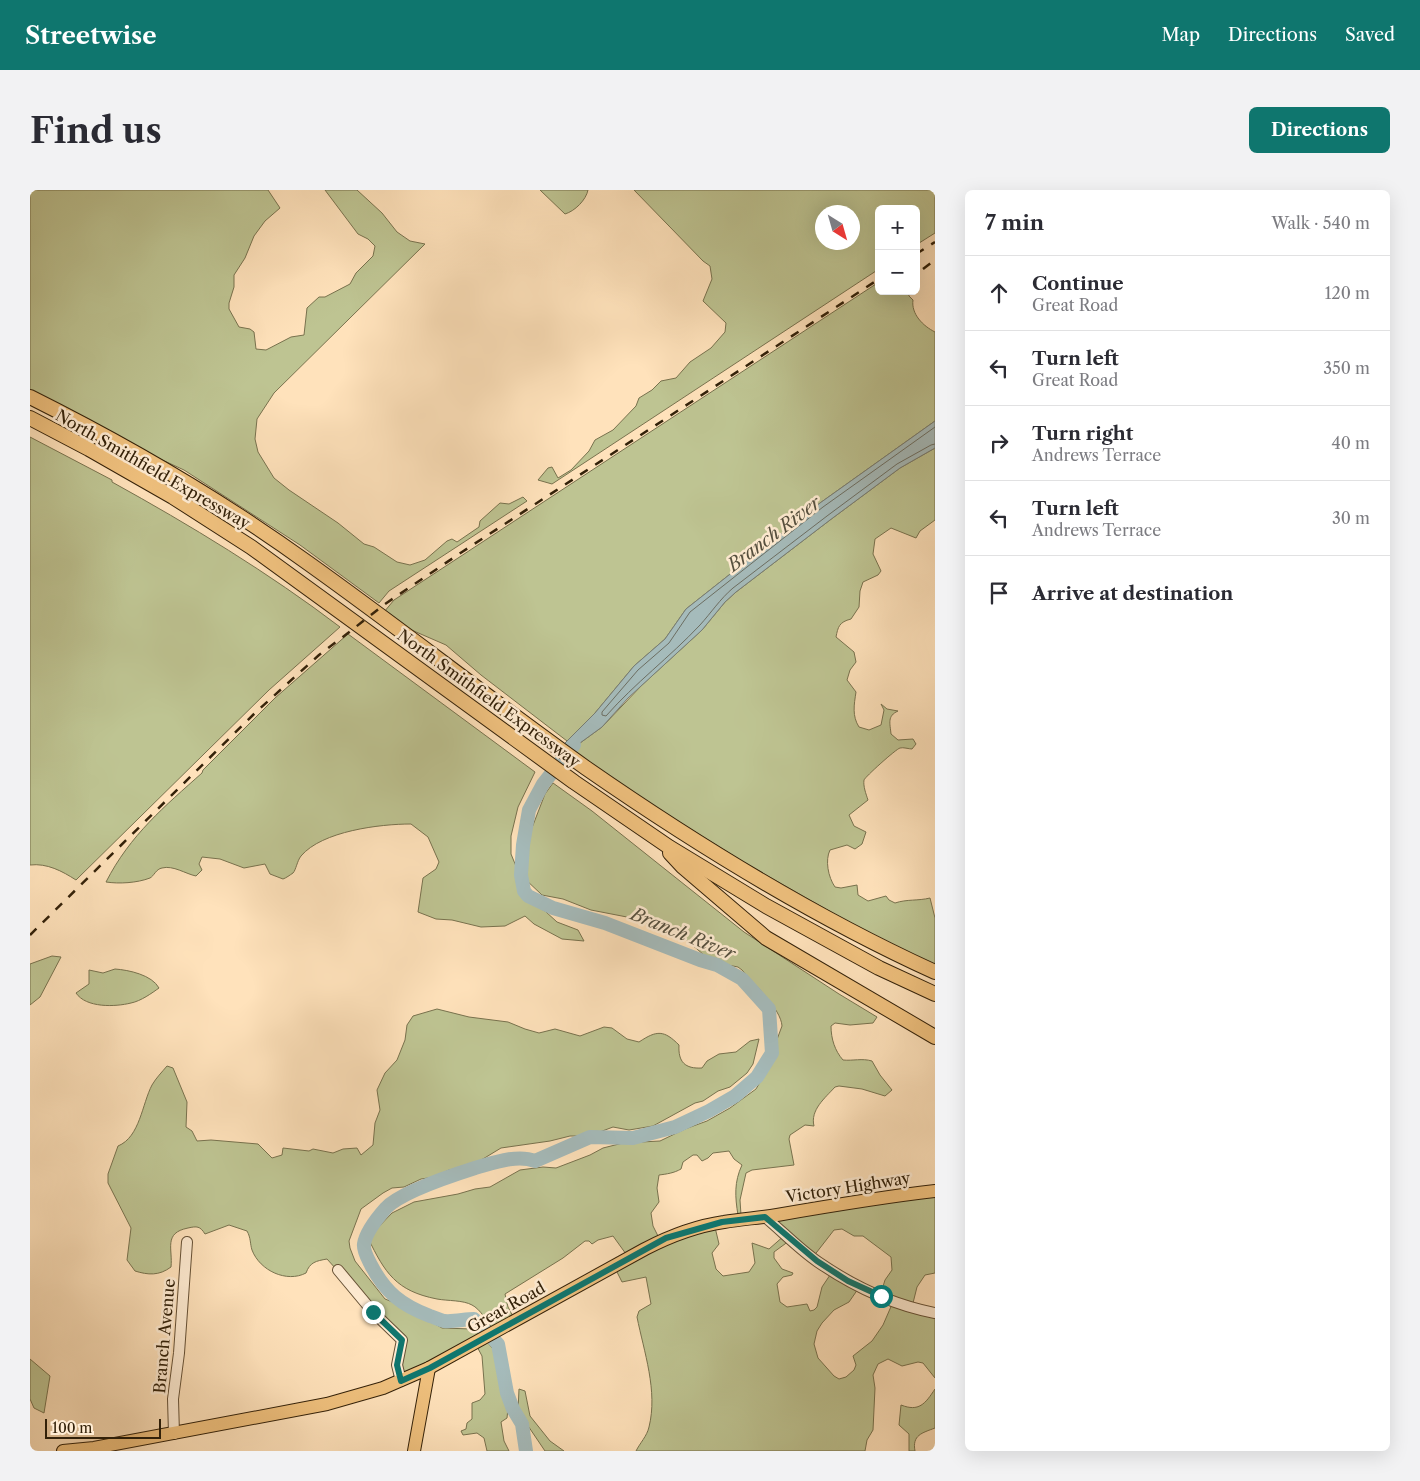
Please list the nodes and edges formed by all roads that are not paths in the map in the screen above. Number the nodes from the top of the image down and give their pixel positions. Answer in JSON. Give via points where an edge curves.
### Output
{"nodes":[{"id":1,"x":30,"y":397,"type":"edge"},
{"id":2,"x":30,"y":418,"type":"edge"},
{"id":3,"x":654,"y":836,"type":"junction"},
{"id":4,"x":935,"y":972,"type":"edge"},
{"id":5,"x":935,"y":994,"type":"edge"},
{"id":6,"x":935,"y":1037,"type":"edge"},
{"id":7,"x":935,"y":1191,"type":"edge"},
{"id":8,"x":765,"y":1217,"type":"junction"},
{"id":9,"x":187,"y":1242,"type":"dead end"},
{"id":10,"x":338,"y":1270,"type":"dead end"},
{"id":11,"x":935,"y":1313,"type":"edge"},
{"id":12,"x":430,"y":1368,"type":"junction"},
{"id":13,"x":401,"y":1381,"type":"junction"},
{"id":14,"x":174,"y":1434,"type":"junction"},
{"id":15,"x":63,"y":1451,"type":"edge"},
{"id":16,"x":414,"y":1451,"type":"edge"}],
"edges":[{"from":1,"to":4,"type":"highway","name":"North Smithfield Expressway","via":[[158,466],[307,562],[585,767],[714,853],[871,942]]},
{"from":2,"to":3,"type":"highway","name":"North Smithfield Expressway","via":[[173,497],[251,547],[574,782]]},
{"from":3,"to":5,"type":"highway","name":"North Smithfield Expressway","via":[[766,906],[879,968]]},
{"from":3,"to":6,"type":"highway","via":[[683,867],[766,938]]},
{"from":7,"to":8,"type":"main road","name":"Victory Highway"},
{"from":8,"to":11,"type":"street","via":[[817,1261],[848,1281],[889,1299]]},
{"from":8,"to":12,"type":"main road","name":"Great Road","via":[[722,1222],[666,1238]]},
{"from":9,"to":14,"type":"street","name":"Branch Avenue"},
{"from":10,"to":13,"type":"street","via":[[373,1312],[402,1340],[397,1365]]},
{"from":12,"to":13,"type":"main road","name":"Great Road"},
{"from":12,"to":16,"type":"main road"},
{"from":13,"to":14,"type":"main road","name":"Great Road","via":[[327,1404]]},
{"from":14,"to":15,"type":"main road","name":"Great Road"}]}
